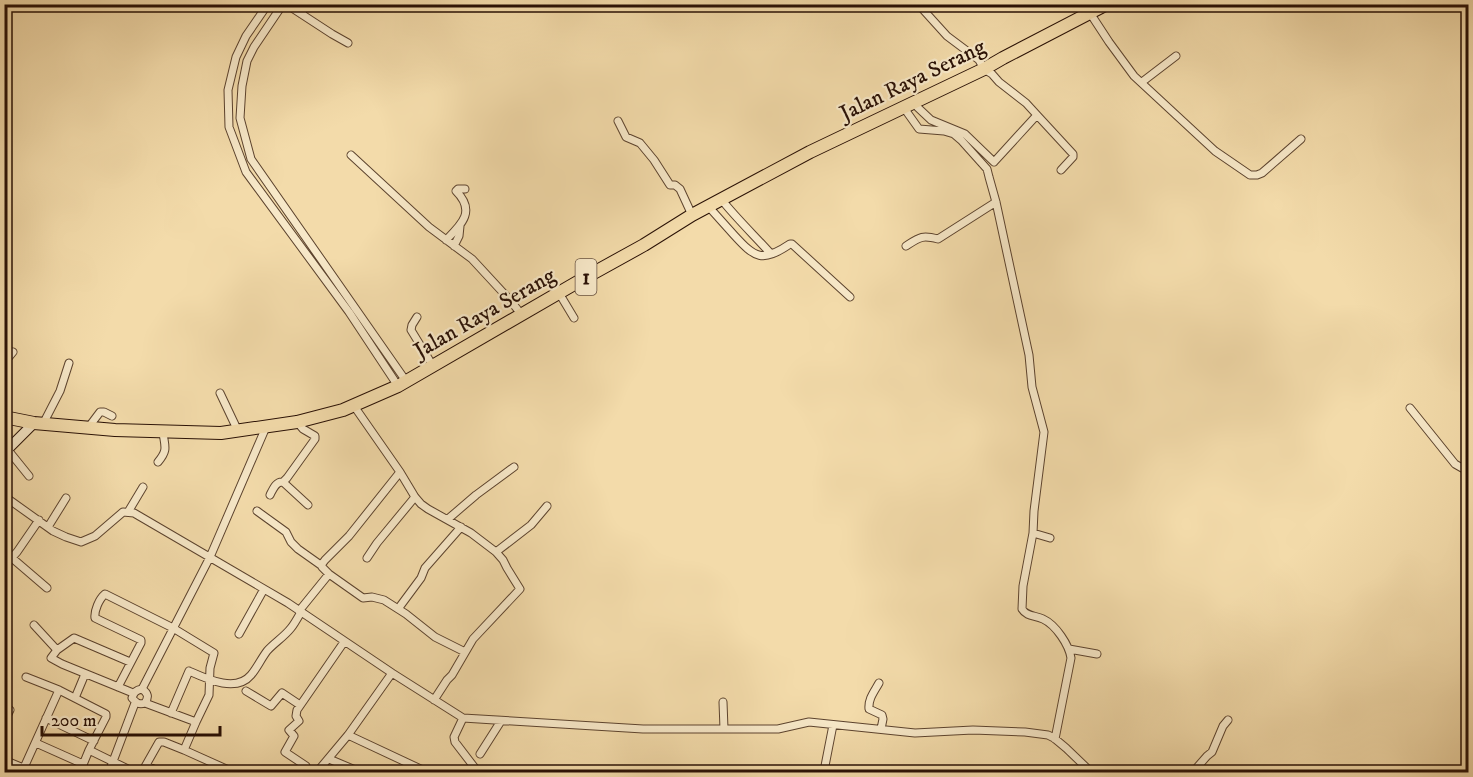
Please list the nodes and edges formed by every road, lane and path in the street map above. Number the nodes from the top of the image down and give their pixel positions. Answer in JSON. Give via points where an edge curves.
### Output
{"nodes":[{"id":1,"x":268,"y":4,"type":"edge"},
{"id":2,"x":284,"y":4,"type":"edge"},
{"id":3,"x":307,"y":4,"type":"edge"},
{"id":4,"x":918,"y":4,"type":"edge"},
{"id":5,"x":1107,"y":4,"type":"edge"},
{"id":6,"x":1090,"y":13,"type":"junction"},
{"id":7,"x":301,"y":14,"type":"junction"},
{"id":8,"x":348,"y":42,"type":"dead end"},
{"id":9,"x":1176,"y":56,"type":"dead end"},
{"id":10,"x":984,"y":69,"type":"junction"},
{"id":11,"x":1142,"y":82,"type":"junction"},
{"id":12,"x":909,"y":106,"type":"junction"},
{"id":13,"x":1037,"y":115,"type":"junction"},
{"id":14,"x":618,"y":121,"type":"dead end"},
{"id":15,"x":1301,"y":139,"type":"dead end"},
{"id":16,"x":351,"y":155,"type":"dead end"},
{"id":17,"x":1061,"y":170,"type":"dead end"},
{"id":18,"x":271,"y":187,"type":"junction"},
{"id":19,"x":465,"y":189,"type":"dead end"},
{"id":20,"x":261,"y":192,"type":"junction"},
{"id":21,"x":721,"y":199,"type":"junction"},
{"id":22,"x":996,"y":202,"type":"junction"},
{"id":23,"x":708,"y":206,"type":"junction"},
{"id":24,"x":692,"y":215,"type":"junction"},
{"id":25,"x":460,"y":226,"type":"junction"},
{"id":26,"x":446,"y":240,"type":"junction"},
{"id":27,"x":454,"y":246,"type":"junction"},
{"id":28,"x":906,"y":246,"type":"dead end"},
{"id":29,"x":771,"y":254,"type":"junction"},
{"id":30,"x":559,"y":293,"type":"junction"},
{"id":31,"x":850,"y":297,"type":"dead end"},
{"id":32,"x":522,"y":315,"type":"junction"},
{"id":33,"x":417,"y":317,"type":"dead end"},
{"id":34,"x":574,"y":318,"type":"dead end"},
{"id":35,"x":13,"y":352,"type":"dead end"},
{"id":36,"x":4,"y":363,"type":"edge"},
{"id":37,"x":69,"y":363,"type":"dead end"},
{"id":38,"x":433,"y":366,"type":"junction"},
{"id":39,"x":402,"y":384,"type":"junction"},
{"id":40,"x":220,"y":393,"type":"dead end"},
{"id":41,"x":354,"y":406,"type":"junction"},
{"id":42,"x":1410,"y":408,"type":"dead end"},
{"id":43,"x":112,"y":416,"type":"dead end"},
{"id":44,"x":4,"y":417,"type":"edge"},
{"id":45,"x":39,"y":423,"type":"junction"},
{"id":46,"x":297,"y":423,"type":"junction"},
{"id":47,"x":88,"y":428,"type":"junction"},
{"id":48,"x":266,"y":428,"type":"junction"},
{"id":49,"x":238,"y":431,"type":"junction"},
{"id":50,"x":163,"y":433,"type":"junction"},
{"id":51,"x":6,"y":452,"type":"edge"},
{"id":52,"x":158,"y":462,"type":"dead end"},
{"id":53,"x":514,"y":467,"type":"dead end"},
{"id":54,"x":1468,"y":467,"type":"edge"},
{"id":55,"x":400,"y":472,"type":"junction"},
{"id":56,"x":29,"y":476,"type":"dead end"},
{"id":57,"x":283,"y":482,"type":"junction"},
{"id":58,"x":143,"y":487,"type":"dead end"},
{"id":59,"x":270,"y":495,"type":"dead end"},
{"id":60,"x":4,"y":496,"type":"edge"},
{"id":61,"x":415,"y":497,"type":"junction"},
{"id":62,"x":66,"y":498,"type":"dead end"},
{"id":63,"x":308,"y":505,"type":"dead end"},
{"id":64,"x":547,"y":506,"type":"dead end"},
{"id":65,"x":257,"y":511,"type":"dead end"},
{"id":66,"x":128,"y":512,"type":"junction"},
{"id":67,"x":448,"y":519,"type":"junction"},
{"id":68,"x":39,"y":520,"type":"junction"},
{"id":69,"x":48,"y":527,"type":"junction"},
{"id":70,"x":461,"y":527,"type":"junction"},
{"id":71,"x":1034,"y":534,"type":"junction"},
{"id":72,"x":1050,"y":538,"type":"dead end"},
{"id":73,"x":496,"y":552,"type":"junction"},
{"id":74,"x":210,"y":556,"type":"junction"},
{"id":75,"x":12,"y":558,"type":"junction"},
{"id":76,"x":367,"y":558,"type":"dead end"},
{"id":77,"x":4,"y":566,"type":"edge"},
{"id":78,"x":322,"y":566,"type":"junction"},
{"id":79,"x":329,"y":574,"type":"junction"},
{"id":80,"x":47,"y":588,"type":"dead end"},
{"id":81,"x":264,"y":589,"type":"junction"},
{"id":82,"x":398,"y":609,"type":"junction"},
{"id":83,"x":300,"y":612,"type":"junction"},
{"id":84,"x":34,"y":625,"type":"dead end"},
{"id":85,"x":173,"y":628,"type":"junction"},
{"id":86,"x":239,"y":634,"type":"dead end"},
{"id":87,"x":344,"y":642,"type":"junction"},
{"id":88,"x":1069,"y":649,"type":"junction"},
{"id":89,"x":57,"y":650,"type":"junction"},
{"id":90,"x":465,"y":652,"type":"junction"},
{"id":91,"x":1097,"y":654,"type":"dead end"},
{"id":92,"x":130,"y":663,"type":"junction"},
{"id":93,"x":85,"y":674,"type":"junction"},
{"id":94,"x":392,"y":674,"type":"junction"},
{"id":95,"x":26,"y":677,"type":"dead end"},
{"id":96,"x":209,"y":680,"type":"junction"},
{"id":97,"x":879,"y":683,"type":"dead end"},
{"id":98,"x":118,"y":687,"type":"junction"},
{"id":99,"x":142,"y":689,"type":"junction"},
{"id":100,"x":59,"y":690,"type":"junction"},
{"id":101,"x":246,"y":691,"type":"dead end"},
{"id":102,"x":134,"y":693,"type":"junction"},
{"id":103,"x":75,"y":698,"type":"junction"},
{"id":104,"x":434,"y":699,"type":"junction"},
{"id":105,"x":723,"y":702,"type":"dead end"},
{"id":106,"x":135,"y":703,"type":"junction"},
{"id":107,"x":145,"y":703,"type":"junction"},
{"id":108,"x":300,"y":705,"type":"junction"},
{"id":109,"x":10,"y":710,"type":"dead end"},
{"id":110,"x":171,"y":713,"type":"junction"},
{"id":111,"x":46,"y":718,"type":"junction"},
{"id":112,"x":463,"y":718,"type":"junction"},
{"id":113,"x":1228,"y":720,"type":"dead end"},
{"id":114,"x":501,"y":721,"type":"junction"},
{"id":115,"x":4,"y":722,"type":"edge"},
{"id":116,"x":196,"y":722,"type":"junction"},
{"id":117,"x":833,"y":725,"type":"junction"},
{"id":118,"x":724,"y":729,"type":"junction"},
{"id":119,"x":881,"y":729,"type":"junction"},
{"id":120,"x":348,"y":735,"type":"junction"},
{"id":121,"x":1055,"y":739,"type":"junction"},
{"id":122,"x":94,"y":741,"type":"junction"},
{"id":123,"x":36,"y":743,"type":"junction"},
{"id":124,"x":89,"y":750,"type":"junction"},
{"id":125,"x":184,"y":750,"type":"junction"},
{"id":126,"x":480,"y":754,"type":"dead end"},
{"id":127,"x":329,"y":759,"type":"junction"},
{"id":128,"x":4,"y":760,"type":"edge"},
{"id":129,"x":113,"y":762,"type":"junction"},
{"id":130,"x":83,"y":764,"type":"junction"},
{"id":131,"x":144,"y":769,"type":"edge"},
{"id":132,"x":23,"y":770,"type":"edge"},
{"id":133,"x":824,"y":771,"type":"dead end"},
{"id":134,"x":33,"y":772,"type":"edge"},
{"id":135,"x":80,"y":772,"type":"edge"},
{"id":136,"x":109,"y":772,"type":"edge"},
{"id":137,"x":134,"y":772,"type":"edge"},
{"id":138,"x":161,"y":772,"type":"edge"},
{"id":139,"x":233,"y":772,"type":"edge"},
{"id":140,"x":308,"y":772,"type":"edge"},
{"id":141,"x":317,"y":772,"type":"edge"},
{"id":142,"x":360,"y":772,"type":"edge"},
{"id":143,"x":427,"y":772,"type":"edge"},
{"id":144,"x":478,"y":772,"type":"edge"},
{"id":145,"x":1091,"y":772,"type":"edge"},
{"id":146,"x":1192,"y":772,"type":"edge"}],
"edges":[{"from":1,"to":20,"type":"street","via":[[236,57],[228,90],[229,127],[246,172]]},
{"from":2,"to":7,"type":"street"},
{"from":2,"to":18,"type":"street","via":[[247,60],[242,86],[240,118],[248,149]]},
{"from":3,"to":7,"type":"street"},
{"from":4,"to":10,"type":"street"},
{"from":5,"to":6,"type":"highway","name":"Jalan Raya Serang","number":"1"},
{"from":6,"to":10,"type":"highway","name":"Jalan Raya Serang","number":"1"},
{"from":6,"to":11,"type":"street","via":[[1128,69]]},
{"from":7,"to":8,"type":"street"},
{"from":9,"to":11,"type":"street"},
{"from":10,"to":12,"type":"highway","name":"Jalan Raya Serang","number":"1"},
{"from":10,"to":13,"type":"street"},
{"from":11,"to":15,"type":"street","via":[[1215,151],[1250,175],[1262,173]]},
{"from":12,"to":13,"type":"street","via":[[965,134],[994,162]]},
{"from":12,"to":21,"type":"highway","name":"Jalan Raya Serang","number":"1"},
{"from":12,"to":22,"type":"street","via":[[919,129],[954,134],[975,154],[987,168]]},
{"from":13,"to":17,"type":"street","via":[[1073,154]]},
{"from":14,"to":24,"type":"street","via":[[626,137],[640,143],[670,185],[680,189]]},
{"from":16,"to":26,"type":"street"},
{"from":18,"to":20,"type":"street"},
{"from":18,"to":39,"type":"street"},
{"from":19,"to":25,"type":"street","via":[[456,191],[466,209]]},
{"from":20,"to":39,"type":"street"},
{"from":21,"to":23,"type":"highway","name":"Jalan Raya Serang","number":"1"},
{"from":21,"to":29,"type":"street"},
{"from":22,"to":28,"type":"street","via":[[938,239],[920,237]]},
{"from":22,"to":71,"type":"street","via":[[1044,432]]},
{"from":23,"to":24,"type":"highway","name":"Jalan Raya Serang","number":"1"},
{"from":23,"to":29,"type":"street","via":[[749,252]]},
{"from":24,"to":30,"type":"highway","name":"Jalan Raya Serang","number":"1"},
{"from":25,"to":26,"type":"street"},
{"from":25,"to":27,"type":"street"},
{"from":26,"to":27,"type":"street"},
{"from":27,"to":32,"type":"street"},
{"from":29,"to":31,"type":"street","via":[[795,245]]},
{"from":30,"to":32,"type":"highway","name":"Jalan Raya Serang","number":"1"},
{"from":30,"to":34,"type":"street"},
{"from":32,"to":38,"type":"highway","name":"Jalan Raya Serang","number":"1"},
{"from":33,"to":38,"type":"street","via":[[411,330]]},
{"from":35,"to":36,"type":"street"},
{"from":37,"to":45,"type":"street","via":[[60,391]]},
{"from":38,"to":39,"type":"highway","name":"Jalan Raya Serang","number":"1"},
{"from":39,"to":41,"type":"highway","name":"Jalan Raya Serang","number":"1"},
{"from":40,"to":49,"type":"street"},
{"from":41,"to":46,"type":"highway","name":"Jalan Raya Serang","number":"1"},
{"from":41,"to":55,"type":"street"},
{"from":42,"to":54,"type":"street","via":[[1455,464]]},
{"from":43,"to":47,"type":"street","via":[[100,412]]},
{"from":44,"to":45,"type":"highway","name":"Jalan Raya Serang","number":"1"},
{"from":45,"to":47,"type":"highway","name":"Jalan Raya Serang","number":"1"},
{"from":45,"to":51,"type":"street"},
{"from":46,"to":48,"type":"highway","name":"Jalan Raya Serang","number":"1"},
{"from":46,"to":57,"type":"street","via":[[315,439]]},
{"from":47,"to":50,"type":"highway","name":"Jalan Raya Serang","number":"1"},
{"from":48,"to":49,"type":"highway","name":"Jalan Raya Serang","number":"1"},
{"from":48,"to":74,"type":"street"},
{"from":49,"to":50,"type":"highway","name":"Jalan Raya Serang","number":"1"},
{"from":50,"to":52,"type":"street","via":[[166,450]]},
{"from":51,"to":56,"type":"street"},
{"from":53,"to":67,"type":"street"},
{"from":55,"to":61,"type":"street"},
{"from":55,"to":78,"type":"street"},
{"from":57,"to":59,"type":"street","via":[[277,483]]},
{"from":57,"to":63,"type":"street"},
{"from":58,"to":66,"type":"street"},
{"from":60,"to":68,"type":"street"},
{"from":61,"to":67,"type":"street"},
{"from":61,"to":76,"type":"street"},
{"from":62,"to":69,"type":"street"},
{"from":64,"to":73,"type":"street","via":[[531,525]]},
{"from":65,"to":78,"type":"street"},
{"from":66,"to":69,"type":"street","via":[[81,542]]},
{"from":66,"to":74,"type":"street"},
{"from":67,"to":70,"type":"street"},
{"from":68,"to":69,"type":"street"},
{"from":68,"to":75,"type":"street"},
{"from":70,"to":73,"type":"street"},
{"from":70,"to":82,"type":"street","via":[[425,568]]},
{"from":71,"to":72,"type":"street"},
{"from":71,"to":88,"type":"street","via":[[1022,609],[1049,622]]},
{"from":73,"to":90,"type":"street","via":[[520,589],[472,639]]},
{"from":74,"to":81,"type":"street"},
{"from":74,"to":85,"type":"street"},
{"from":75,"to":77,"type":"street"},
{"from":75,"to":80,"type":"street"},
{"from":78,"to":79,"type":"street"},
{"from":79,"to":82,"type":"street","via":[[363,598],[384,600]]},
{"from":79,"to":83,"type":"street"},
{"from":81,"to":83,"type":"street"},
{"from":81,"to":86,"type":"street"},
{"from":82,"to":90,"type":"street","via":[[440,640]]},
{"from":83,"to":87,"type":"street"},
{"from":83,"to":96,"type":"street","via":[[290,630],[271,646],[244,681],[229,684]]},
{"from":84,"to":89,"type":"street"},
{"from":85,"to":92,"type":"street","via":[[107,594],[102,596],[95,618],[141,640]]},
{"from":85,"to":96,"type":"street","via":[[214,653]]},
{"from":85,"to":99,"type":"street"},
{"from":87,"to":94,"type":"street"},
{"from":87,"to":108,"type":"street"},
{"from":88,"to":91,"type":"street"},
{"from":88,"to":121,"type":"street","via":[[1071,664]]},
{"from":89,"to":92,"type":"street","via":[[74,638]]},
{"from":89,"to":93,"type":"street","via":[[51,658]]},
{"from":90,"to":104,"type":"street"},
{"from":92,"to":98,"type":"street"},
{"from":93,"to":98,"type":"street"},
{"from":93,"to":103,"type":"street"},
{"from":94,"to":104,"type":"street"},
{"from":94,"to":120,"type":"street"},
{"from":95,"to":100,"type":"street"},
{"from":96,"to":110,"type":"street","via":[[189,671]]},
{"from":96,"to":116,"type":"street","via":[[209,695]]},
{"from":97,"to":119,"type":"street","via":[[868,705],[882,716]]},
{"from":98,"to":102,"type":"street"},
{"from":99,"to":102,"type":"street"},
{"from":99,"to":107,"type":"street","via":[[148,695]]},
{"from":100,"to":103,"type":"street"},
{"from":100,"to":111,"type":"street"},
{"from":101,"to":108,"type":"street","via":[[271,706],[282,693]]},
{"from":102,"to":106,"type":"street"},
{"from":103,"to":122,"type":"street","via":[[106,714]]},
{"from":104,"to":112,"type":"street"},
{"from":105,"to":118,"type":"street"},
{"from":106,"to":107,"type":"street"},
{"from":106,"to":129,"type":"street"},
{"from":107,"to":110,"type":"street"},
{"from":108,"to":140,"type":"street","via":[[296,716],[299,722],[289,730],[294,736],[285,752],[306,766]]},
{"from":109,"to":115,"type":"street"},
{"from":110,"to":116,"type":"street"},
{"from":111,"to":122,"type":"street"},
{"from":111,"to":123,"type":"street"},
{"from":112,"to":114,"type":"street"},
{"from":112,"to":144,"type":"street","via":[[455,742]]},
{"from":113,"to":146,"type":"street","via":[[1212,752]]},
{"from":114,"to":118,"type":"street"},
{"from":114,"to":126,"type":"street"},
{"from":116,"to":125,"type":"street"},
{"from":117,"to":118,"type":"street","via":[[809,722],[778,729]]},
{"from":117,"to":119,"type":"street"},
{"from":117,"to":133,"type":"street"},
{"from":119,"to":121,"type":"street","via":[[1025,732]]},
{"from":120,"to":127,"type":"street"},
{"from":120,"to":143,"type":"street"},
{"from":121,"to":145,"type":"street"},
{"from":122,"to":124,"type":"street"},
{"from":123,"to":130,"type":"street"},
{"from":123,"to":132,"type":"street"},
{"from":124,"to":129,"type":"street"},
{"from":124,"to":130,"type":"street"},
{"from":125,"to":131,"type":"street","via":[[159,742]]},
{"from":125,"to":139,"type":"street"},
{"from":127,"to":141,"type":"street"},
{"from":127,"to":142,"type":"street"},
{"from":128,"to":132,"type":"street"},
{"from":129,"to":136,"type":"street"},
{"from":129,"to":137,"type":"street"},
{"from":130,"to":135,"type":"street"},
{"from":131,"to":138,"type":"street"},
{"from":132,"to":134,"type":"street"}]}
